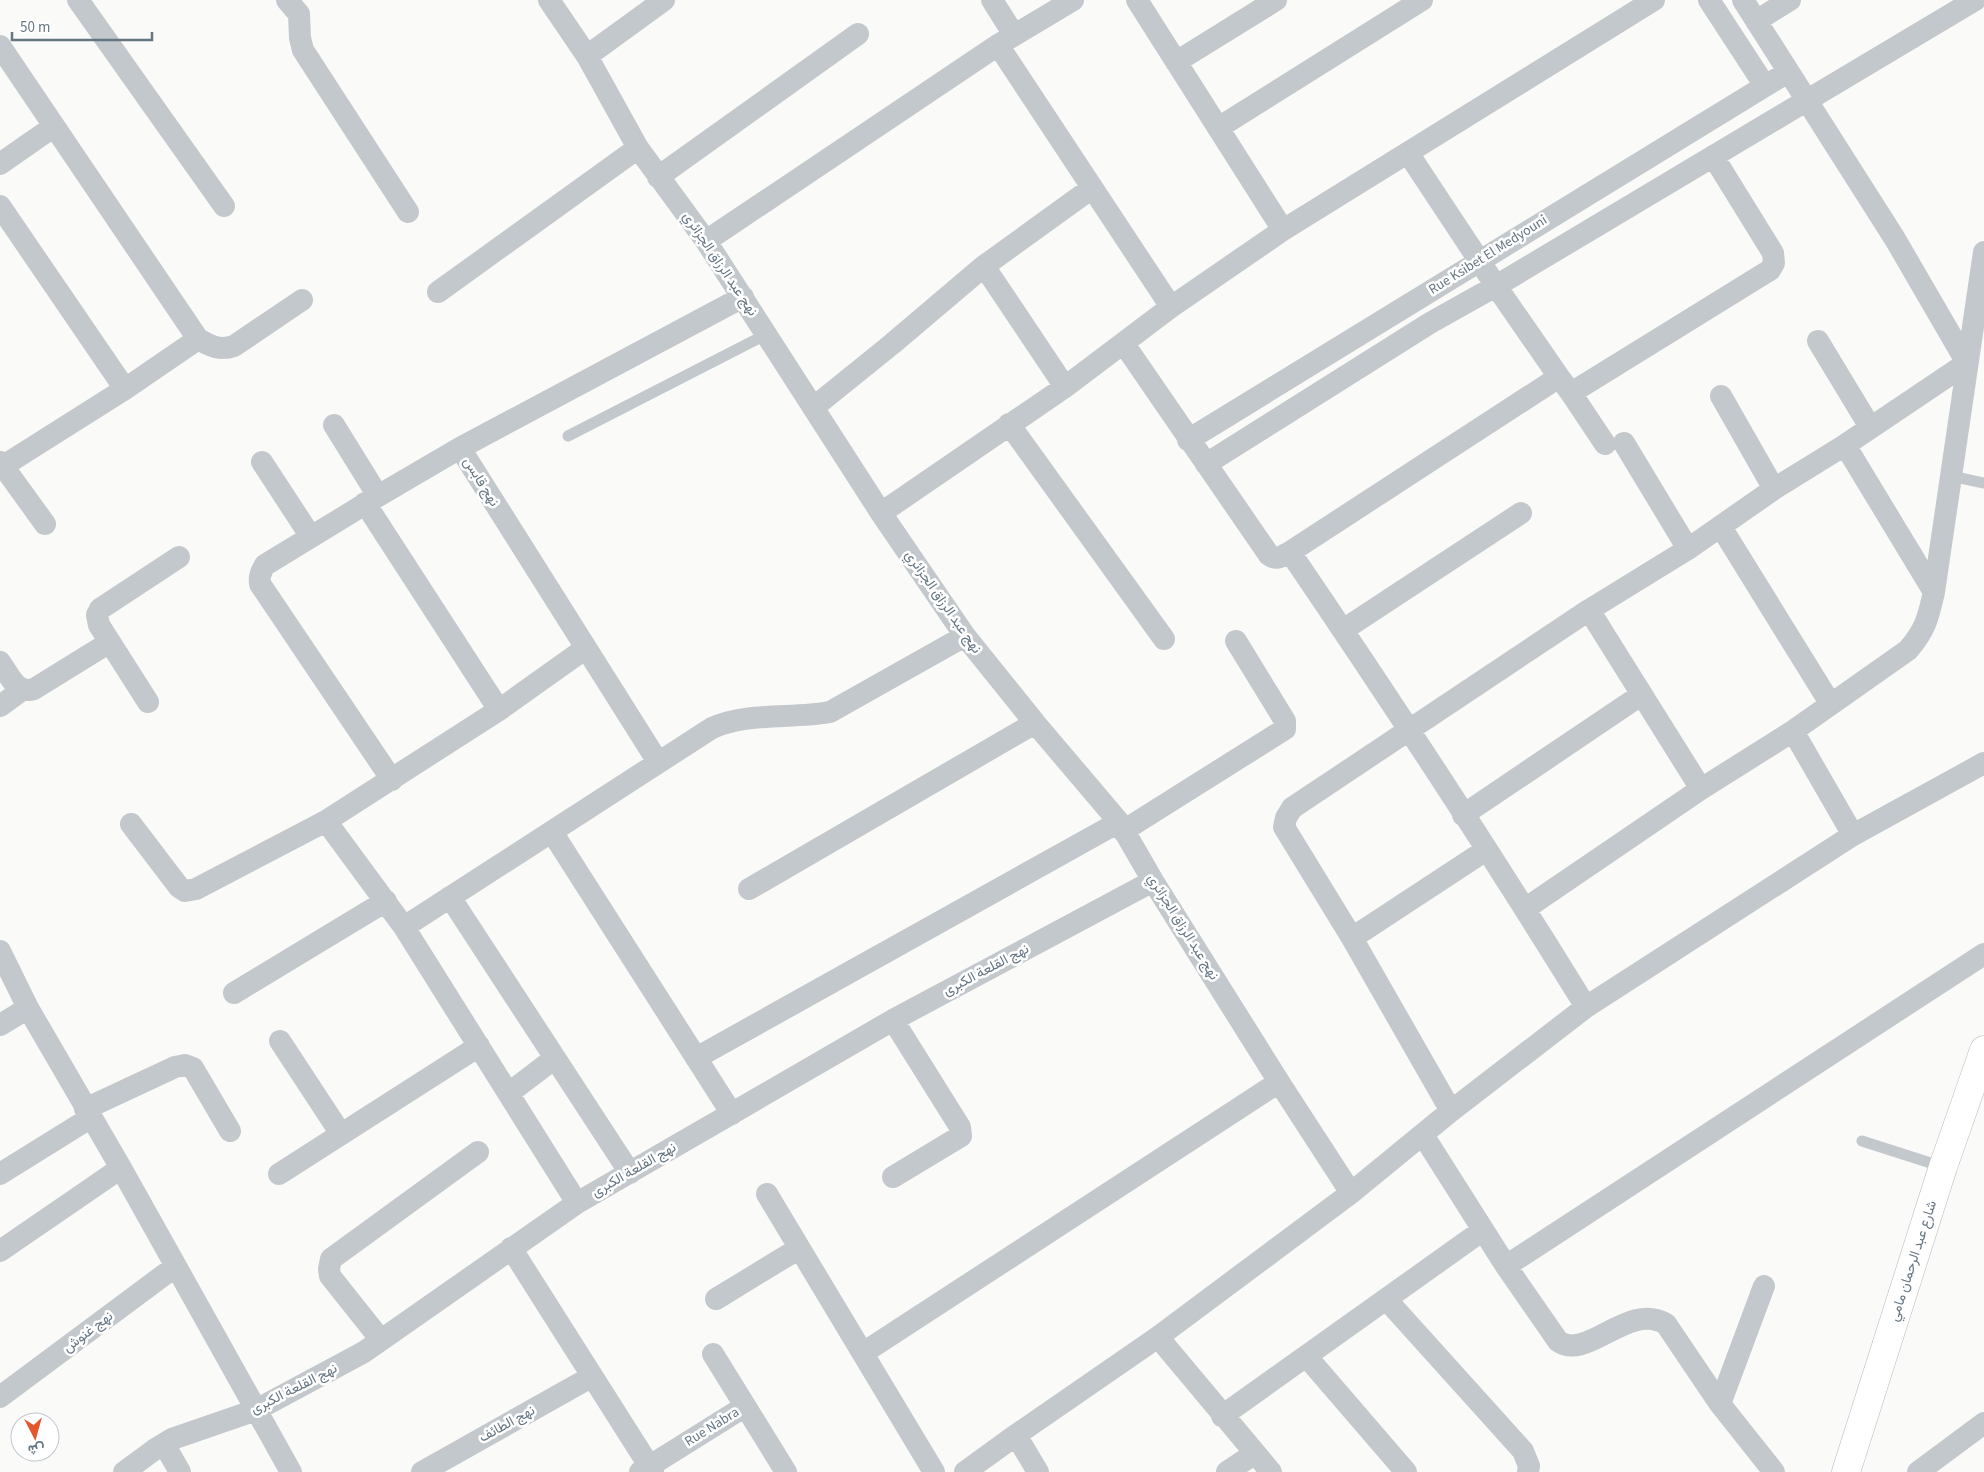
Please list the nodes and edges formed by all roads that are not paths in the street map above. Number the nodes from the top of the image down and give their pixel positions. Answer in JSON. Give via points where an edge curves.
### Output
{"nodes":[{"id":1,"x":78,"y":0,"type":"edge"},
{"id":2,"x":287,"y":0,"type":"edge"},
{"id":3,"x":549,"y":0,"type":"edge"},
{"id":4,"x":664,"y":0,"type":"edge"},
{"id":5,"x":992,"y":0,"type":"edge"},
{"id":6,"x":1073,"y":0,"type":"edge"},
{"id":7,"x":1137,"y":0,"type":"edge"},
{"id":8,"x":1276,"y":0,"type":"edge"},
{"id":9,"x":1422,"y":0,"type":"edge"},
{"id":10,"x":1654,"y":0,"type":"edge"},
{"id":11,"x":1709,"y":0,"type":"edge"},
{"id":12,"x":1743,"y":0,"type":"edge"},
{"id":13,"x":1790,"y":0,"type":"edge"},
{"id":14,"x":1975,"y":0,"type":"edge"},
{"id":15,"x":1756,"y":21,"type":"junction"},
{"id":16,"x":858,"y":34,"type":"dead end"},
{"id":17,"x":1006,"y":40,"type":"junction"},
{"id":18,"x":0,"y":46,"type":"edge"},
{"id":19,"x":587,"y":56,"type":"junction"},
{"id":20,"x":1176,"y":62,"type":"junction"},
{"id":21,"x":1788,"y":72,"type":"junction"},
{"id":22,"x":1765,"y":86,"type":"junction"},
{"id":23,"x":1808,"y":100,"type":"junction"},
{"id":24,"x":53,"y":127,"type":"junction"},
{"id":25,"x":1218,"y":128,"type":"junction"},
{"id":26,"x":638,"y":148,"type":"junction"},
{"id":27,"x":1408,"y":153,"type":"junction"},
{"id":28,"x":1713,"y":156,"type":"junction"},
{"id":29,"x":0,"y":164,"type":"edge"},
{"id":30,"x":658,"y":177,"type":"junction"},
{"id":31,"x":1092,"y":188,"type":"junction"},
{"id":32,"x":0,"y":206,"type":"edge"},
{"id":33,"x":224,"y":206,"type":"dead end"},
{"id":34,"x":408,"y":212,"type":"dead end"},
{"id":35,"x":1283,"y":230,"type":"junction"},
{"id":36,"x":706,"y":241,"type":"junction"},
{"id":37,"x":1984,"y":252,"type":"edge"},
{"id":38,"x":1480,"y":260,"type":"junction"},
{"id":39,"x":984,"y":266,"type":"junction"},
{"id":40,"x":1496,"y":286,"type":"junction"},
{"id":41,"x":438,"y":292,"type":"dead end"},
{"id":42,"x":743,"y":297,"type":"junction"},
{"id":43,"x":302,"y":300,"type":"dead end"},
{"id":44,"x":1171,"y":307,"type":"junction"},
{"id":45,"x":767,"y":334,"type":"junction"},
{"id":46,"x":198,"y":339,"type":"junction"},
{"id":47,"x":1818,"y":341,"type":"dead end"},
{"id":48,"x":1124,"y":344,"type":"junction"},
{"id":49,"x":1967,"y":363,"type":"junction"},
{"id":50,"x":1565,"y":385,"type":"junction"},
{"id":51,"x":1065,"y":387,"type":"junction"},
{"id":52,"x":125,"y":389,"type":"junction"},
{"id":53,"x":1721,"y":396,"type":"dead end"},
{"id":54,"x":814,"y":407,"type":"junction"},
{"id":55,"x":1009,"y":424,"type":"junction"},
{"id":56,"x":334,"y":425,"type":"dead end"},
{"id":57,"x":1870,"y":427,"type":"junction"},
{"id":58,"x":568,"y":436,"type":"dead end"},
{"id":59,"x":1188,"y":440,"type":"junction"},
{"id":60,"x":1845,"y":445,"type":"junction"},
{"id":61,"x":460,"y":448,"type":"junction"},
{"id":62,"x":262,"y":462,"type":"dead end"},
{"id":63,"x":2,"y":464,"type":"edge"},
{"id":64,"x":1206,"y":464,"type":"junction"},
{"id":65,"x":1950,"y":476,"type":"junction"},
{"id":66,"x":1984,"y":483,"type":"edge"},
{"id":67,"x":1774,"y":489,"type":"junction"},
{"id":68,"x":372,"y":499,"type":"junction"},
{"id":69,"x":881,"y":513,"type":"junction"},
{"id":70,"x":1521,"y":513,"type":"dead end"},
{"id":71,"x":45,"y":524,"type":"dead end"},
{"id":72,"x":1721,"y":527,"type":"junction"},
{"id":73,"x":311,"y":537,"type":"junction"},
{"id":74,"x":1688,"y":549,"type":"junction"},
{"id":75,"x":1290,"y":552,"type":"junction"},
{"id":76,"x":179,"y":557,"type":"dead end"},
{"id":77,"x":1934,"y":592,"type":"junction"},
{"id":78,"x":1589,"y":610,"type":"junction"},
{"id":79,"x":1343,"y":630,"type":"junction"},
{"id":80,"x":965,"y":636,"type":"junction"},
{"id":81,"x":1164,"y":640,"type":"dead end"},
{"id":82,"x":1236,"y":641,"type":"dead end"},
{"id":83,"x":110,"y":642,"type":"junction"},
{"id":84,"x":586,"y":648,"type":"junction"},
{"id":85,"x":0,"y":662,"type":"edge"},
{"id":86,"x":22,"y":690,"type":"junction"},
{"id":87,"x":1641,"y":696,"type":"junction"},
{"id":88,"x":148,"y":702,"type":"dead end"},
{"id":89,"x":1830,"y":703,"type":"junction"},
{"id":90,"x":0,"y":706,"type":"edge"},
{"id":91,"x":499,"y":710,"type":"junction"},
{"id":92,"x":1035,"y":723,"type":"junction"},
{"id":93,"x":1410,"y":729,"type":"junction"},
{"id":94,"x":1793,"y":731,"type":"junction"},
{"id":95,"x":658,"y":762,"type":"junction"},
{"id":96,"x":1984,"y":763,"type":"edge"},
{"id":97,"x":392,"y":780,"type":"junction"},
{"id":98,"x":1701,"y":788,"type":"junction"},
{"id":99,"x":1463,"y":815,"type":"junction"},
{"id":100,"x":326,"y":820,"type":"junction"},
{"id":101,"x":131,"y":824,"type":"dead end"},
{"id":102,"x":1121,"y":826,"type":"junction"},
{"id":103,"x":552,"y":832,"type":"junction"},
{"id":104,"x":1853,"y":835,"type":"junction"},
{"id":105,"x":1486,"y":850,"type":"junction"},
{"id":106,"x":1154,"y":881,"type":"junction"},
{"id":107,"x":748,"y":889,"type":"dead end"},
{"id":108,"x":450,"y":897,"type":"junction"},
{"id":109,"x":386,"y":901,"type":"junction"},
{"id":110,"x":1525,"y":909,"type":"junction"},
{"id":111,"x":404,"y":927,"type":"junction"},
{"id":112,"x":1352,"y":938,"type":"junction"},
{"id":113,"x":0,"y":951,"type":"edge"},
{"id":114,"x":1984,"y":954,"type":"edge"},
{"id":115,"x":234,"y":993,"type":"dead end"},
{"id":116,"x":1586,"y":1007,"type":"junction"},
{"id":117,"x":28,"y":1008,"type":"junction"},
{"id":118,"x":892,"y":1020,"type":"junction"},
{"id":119,"x":0,"y":1025,"type":"edge"},
{"id":120,"x":280,"y":1041,"type":"dead end"},
{"id":121,"x":479,"y":1046,"type":"junction"},
{"id":122,"x":555,"y":1058,"type":"junction"},
{"id":123,"x":696,"y":1058,"type":"junction"},
{"id":124,"x":1982,"y":1069,"type":"edge"},
{"id":125,"x":1279,"y":1082,"type":"junction"},
{"id":126,"x":508,"y":1093,"type":"junction"},
{"id":127,"x":1451,"y":1111,"type":"junction"},
{"id":128,"x":88,"y":1113,"type":"junction"},
{"id":129,"x":732,"y":1114,"type":"junction"},
{"id":130,"x":230,"y":1131,"type":"dead end"},
{"id":131,"x":341,"y":1134,"type":"junction"},
{"id":132,"x":1423,"y":1135,"type":"junction"},
{"id":133,"x":1862,"y":1141,"type":"dead end"},
{"id":134,"x":478,"y":1152,"type":"dead end"},
{"id":135,"x":1943,"y":1167,"type":"junction"},
{"id":136,"x":121,"y":1168,"type":"junction"},
{"id":137,"x":630,"y":1173,"type":"junction"},
{"id":138,"x":0,"y":1174,"type":"edge"},
{"id":139,"x":280,"y":1174,"type":"dead end"},
{"id":140,"x":893,"y":1177,"type":"dead end"},
{"id":141,"x":1351,"y":1193,"type":"junction"},
{"id":142,"x":767,"y":1194,"type":"dead end"},
{"id":143,"x":577,"y":1203,"type":"junction"},
{"id":144,"x":1483,"y":1230,"type":"junction"},
{"id":145,"x":511,"y":1248,"type":"junction"},
{"id":146,"x":798,"y":1249,"type":"junction"},
{"id":147,"x":0,"y":1251,"type":"edge"},
{"id":148,"x":176,"y":1266,"type":"junction"},
{"id":149,"x":1506,"y":1266,"type":"junction"},
{"id":150,"x":1764,"y":1286,"type":"dead end"},
{"id":151,"x":716,"y":1299,"type":"dead end"},
{"id":152,"x":1386,"y":1299,"type":"junction"},
{"id":153,"x":1158,"y":1337,"type":"junction"},
{"id":154,"x":381,"y":1340,"type":"junction"},
{"id":155,"x":863,"y":1353,"type":"junction"},
{"id":156,"x":713,"y":1354,"type":"dead end"},
{"id":157,"x":1307,"y":1357,"type":"junction"},
{"id":158,"x":592,"y":1377,"type":"junction"},
{"id":159,"x":0,"y":1397,"type":"edge"},
{"id":160,"x":1720,"y":1404,"type":"junction"},
{"id":161,"x":744,"y":1407,"type":"junction"},
{"id":162,"x":256,"y":1410,"type":"junction"},
{"id":163,"x":1222,"y":1416,"type":"junction"},
{"id":164,"x":1984,"y":1423,"type":"edge"},
{"id":165,"x":1016,"y":1435,"type":"junction"},
{"id":166,"x":164,"y":1444,"type":"junction"},
{"id":167,"x":1254,"y":1454,"type":"junction"},
{"id":168,"x":647,"y":1470,"type":"edge"},
{"id":169,"x":124,"y":1472,"type":"edge"},
{"id":170,"x":180,"y":1472,"type":"edge"},
{"id":171,"x":291,"y":1472,"type":"edge"},
{"id":172,"x":422,"y":1472,"type":"edge"},
{"id":173,"x":786,"y":1472,"type":"edge"},
{"id":174,"x":934,"y":1472,"type":"edge"},
{"id":175,"x":965,"y":1472,"type":"edge"},
{"id":176,"x":1038,"y":1472,"type":"edge"},
{"id":177,"x":1227,"y":1472,"type":"edge"},
{"id":178,"x":1271,"y":1472,"type":"edge"},
{"id":179,"x":1406,"y":1472,"type":"edge"},
{"id":180,"x":1528,"y":1472,"type":"edge"},
{"id":181,"x":1774,"y":1472,"type":"edge"},
{"id":182,"x":1846,"y":1472,"type":"edge"},
{"id":183,"x":1918,"y":1472,"type":"edge"}],
"edges":[{"from":1,"to":33,"type":"street"},
{"from":2,"to":34,"type":"street","via":[[299,14],[303,50]]},
{"from":3,"to":19,"type":"street","name":"نهج عبد الرزاق الجزائري"},
{"from":4,"to":19,"type":"street"},
{"from":5,"to":17,"type":"street"},
{"from":6,"to":17,"type":"street"},
{"from":7,"to":20,"type":"street"},
{"from":8,"to":20,"type":"street"},
{"from":9,"to":25,"type":"street"},
{"from":10,"to":27,"type":"street"},
{"from":11,"to":22,"type":"street"},
{"from":12,"to":15,"type":"street"},
{"from":13,"to":15,"type":"street"},
{"from":14,"to":23,"type":"street","name":"Rue Ksibet El Medyouni"},
{"from":15,"to":21,"type":"street"},
{"from":16,"to":30,"type":"street"},
{"from":17,"to":31,"type":"street"},
{"from":17,"to":36,"type":"street"},
{"from":18,"to":24,"type":"street"},
{"from":19,"to":26,"type":"street","name":"نهج عبد الرزاق الجزائري"},
{"from":20,"to":25,"type":"street"},
{"from":21,"to":22,"type":"street","name":"Rue Ksibet El Medyouni"},
{"from":21,"to":23,"type":"street"},
{"from":22,"to":38,"type":"street","name":"Rue Ksibet El Medyouni"},
{"from":23,"to":28,"type":"street","name":"Rue Ksibet El Medyouni"},
{"from":23,"to":49,"type":"street","via":[[1895,239]]},
{"from":24,"to":29,"type":"street"},
{"from":24,"to":46,"type":"street"},
{"from":25,"to":35,"type":"street"},
{"from":26,"to":30,"type":"street","name":"نهج عبد الرزاق الجزائري"},
{"from":26,"to":41,"type":"street"},
{"from":27,"to":35,"type":"street"},
{"from":27,"to":38,"type":"street"},
{"from":28,"to":40,"type":"street","name":"Rue Ksibet El Medyouni"},
{"from":28,"to":50,"type":"street","via":[[1772,253],[1774,263],[1770,270]]},
{"from":30,"to":36,"type":"street","name":"نهج عبد الرزاق الجزائري"},
{"from":31,"to":39,"type":"street"},
{"from":31,"to":44,"type":"street"},
{"from":32,"to":52,"type":"street"},
{"from":35,"to":44,"type":"street"},
{"from":36,"to":42,"type":"street","name":"نهج عبد الرزاق الجزائري"},
{"from":37,"to":49,"type":"street"},
{"from":38,"to":40,"type":"street"},
{"from":38,"to":59,"type":"street","name":"Rue Ksibet El Medyouni"},
{"from":39,"to":51,"type":"street"},
{"from":39,"to":54,"type":"street"},
{"from":40,"to":50,"type":"street"},
{"from":40,"to":64,"type":"street","name":"Rue Ksibet El Medyouni","via":[[1430,323]]},
{"from":42,"to":45,"type":"street","name":"نهج عبد الرزاق الجزائري"},
{"from":42,"to":61,"type":"street","name":"نهج قابس"},
{"from":43,"to":46,"type":"street","via":[[234,346],[215,349]]},
{"from":44,"to":48,"type":"street"},
{"from":45,"to":54,"type":"street","name":"نهج عبد الرزاق الجزائري"},
{"from":45,"to":58,"type":"lane"},
{"from":46,"to":52,"type":"street"},
{"from":47,"to":57,"type":"street"},
{"from":48,"to":51,"type":"street"},
{"from":48,"to":59,"type":"street"},
{"from":49,"to":57,"type":"street"},
{"from":49,"to":65,"type":"street"},
{"from":50,"to":74,"type":"street","via":[[1614,444]]},
{"from":50,"to":75,"type":"street"},
{"from":51,"to":55,"type":"street"},
{"from":52,"to":63,"type":"street"},
{"from":53,"to":67,"type":"street"},
{"from":54,"to":69,"type":"street","name":"نهج عبد الرزاق الجزائري"},
{"from":55,"to":69,"type":"street"},
{"from":55,"to":81,"type":"street"},
{"from":56,"to":68,"type":"street"},
{"from":57,"to":60,"type":"street"},
{"from":59,"to":64,"type":"street"},
{"from":60,"to":67,"type":"street"},
{"from":60,"to":77,"type":"street"},
{"from":61,"to":68,"type":"street"},
{"from":61,"to":84,"type":"street","name":"نهج قابس"},
{"from":62,"to":73,"type":"street"},
{"from":63,"to":71,"type":"street"},
{"from":64,"to":75,"type":"street","via":[[1268,556],[1279,558]]},
{"from":65,"to":66,"type":"lane"},
{"from":65,"to":77,"type":"street"},
{"from":67,"to":72,"type":"street"},
{"from":68,"to":73,"type":"street"},
{"from":68,"to":91,"type":"street"},
{"from":69,"to":80,"type":"street","name":"نهج عبد الرزاق الجزائري"},
{"from":70,"to":79,"type":"street"},
{"from":72,"to":74,"type":"street"},
{"from":72,"to":89,"type":"street"},
{"from":73,"to":97,"type":"street","via":[[265,565],[260,584]]},
{"from":74,"to":78,"type":"street"},
{"from":75,"to":79,"type":"street"},
{"from":76,"to":83,"type":"street","via":[[100,609],[97,620]]},
{"from":77,"to":89,"type":"street","via":[[1927,622],[1908,650]]},
{"from":78,"to":87,"type":"street"},
{"from":78,"to":93,"type":"street"},
{"from":79,"to":93,"type":"street"},
{"from":80,"to":92,"type":"street","name":"نهج عبد الرزاق الجزائري"},
{"from":80,"to":95,"type":"street","via":[[830,712],[724,722]]},
{"from":82,"to":102,"type":"street","via":[[1285,721],[1285,729]]},
{"from":83,"to":86,"type":"street","via":[[34,689]]},
{"from":83,"to":88,"type":"street"},
{"from":84,"to":91,"type":"street"},
{"from":84,"to":95,"type":"street","name":"نهج قابس"},
{"from":85,"to":86,"type":"street"},
{"from":86,"to":90,"type":"street"},
{"from":87,"to":98,"type":"street"},
{"from":87,"to":99,"type":"street"},
{"from":89,"to":94,"type":"street"},
{"from":91,"to":97,"type":"street"},
{"from":92,"to":102,"type":"street","name":"نهج عبد الرزاق الجزائري"},
{"from":92,"to":107,"type":"street"},
{"from":93,"to":99,"type":"street"},
{"from":93,"to":112,"type":"street","via":[[1292,808],[1284,823]]},
{"from":94,"to":98,"type":"street"},
{"from":94,"to":104,"type":"street"},
{"from":95,"to":103,"type":"street"},
{"from":96,"to":104,"type":"street"},
{"from":97,"to":100,"type":"street"},
{"from":98,"to":110,"type":"street"},
{"from":99,"to":105,"type":"street"},
{"from":100,"to":101,"type":"street","via":[[196,889],[185,891],[172,879]]},
{"from":100,"to":109,"type":"street"},
{"from":102,"to":106,"type":"street","name":"نهج عبد الرزاق الجزائري"},
{"from":102,"to":123,"type":"street"},
{"from":103,"to":108,"type":"street"},
{"from":103,"to":123,"type":"street"},
{"from":104,"to":116,"type":"street"},
{"from":105,"to":110,"type":"street"},
{"from":105,"to":112,"type":"street"},
{"from":106,"to":118,"type":"street","name":"نهج القلعة الكبرى"},
{"from":106,"to":125,"type":"street","name":"نهج عبد الرزاق الجزائري"},
{"from":108,"to":111,"type":"street"},
{"from":108,"to":122,"type":"street"},
{"from":109,"to":111,"type":"street"},
{"from":109,"to":115,"type":"street"},
{"from":110,"to":116,"type":"street"},
{"from":111,"to":121,"type":"street"},
{"from":112,"to":127,"type":"street"},
{"from":113,"to":117,"type":"street"},
{"from":114,"to":149,"type":"street"},
{"from":116,"to":127,"type":"street"},
{"from":117,"to":119,"type":"street"},
{"from":117,"to":128,"type":"street"},
{"from":118,"to":129,"type":"street","name":"نهج القلعة الكبرى"},
{"from":118,"to":140,"type":"street","via":[[960,1127],[961,1136]]},
{"from":120,"to":131,"type":"street"},
{"from":121,"to":126,"type":"street"},
{"from":121,"to":131,"type":"street"},
{"from":122,"to":126,"type":"street"},
{"from":122,"to":137,"type":"street"},
{"from":123,"to":129,"type":"street"},
{"from":124,"to":135,"type":"street","name":"شارع عبد الرحمان مامي"},
{"from":125,"to":141,"type":"street","name":"نهج عبد الرزاق الجزائري"},
{"from":125,"to":155,"type":"street"},
{"from":126,"to":143,"type":"street"},
{"from":127,"to":132,"type":"street"},
{"from":128,"to":130,"type":"street","via":[[175,1067],[185,1065],[194,1068]]},
{"from":128,"to":136,"type":"street"},
{"from":128,"to":138,"type":"street"},
{"from":129,"to":137,"type":"street","name":"نهج القلعة الكبرى"},
{"from":131,"to":139,"type":"street"},
{"from":132,"to":141,"type":"street"},
{"from":132,"to":144,"type":"street"},
{"from":133,"to":135,"type":"lane"},
{"from":134,"to":154,"type":"street","via":[[331,1259],[330,1276]]},
{"from":135,"to":182,"type":"street","name":"شارع عبد الرحمان مامي"},
{"from":136,"to":147,"type":"street"},
{"from":136,"to":148,"type":"street"},
{"from":137,"to":143,"type":"street","name":"نهج القلعة الكبرى"},
{"from":141,"to":153,"type":"street"},
{"from":142,"to":146,"type":"street"},
{"from":143,"to":145,"type":"street","name":"نهج القلعة الكبرى"},
{"from":144,"to":149,"type":"street"},
{"from":144,"to":152,"type":"street"},
{"from":145,"to":154,"type":"street","name":"نهج القلعة الكبرى"},
{"from":145,"to":158,"type":"street"},
{"from":146,"to":151,"type":"street"},
{"from":146,"to":155,"type":"street"},
{"from":148,"to":159,"type":"street","name":"نهج غنوش"},
{"from":148,"to":162,"type":"street"},
{"from":149,"to":160,"type":"street","via":[[1564,1345],[1577,1346],[1638,1319],[1649,1318],[1666,1324]]},
{"from":150,"to":160,"type":"street"},
{"from":152,"to":157,"type":"street"},
{"from":152,"to":180,"type":"street","via":[[1523,1451]]},
{"from":153,"to":163,"type":"street"},
{"from":153,"to":165,"type":"street"},
{"from":154,"to":162,"type":"street","name":"نهج القلعة الكبرى"},
{"from":155,"to":174,"type":"street"},
{"from":156,"to":161,"type":"street"},
{"from":157,"to":163,"type":"street"},
{"from":157,"to":179,"type":"street"},
{"from":158,"to":168,"type":"street"},
{"from":158,"to":172,"type":"street","name":"نهج الطائف"},
{"from":160,"to":181,"type":"street"},
{"from":161,"to":168,"type":"street","name":"Rue Nabra"},
{"from":161,"to":173,"type":"street","name":"Rue Nabra"},
{"from":162,"to":166,"type":"street","name":"نهج القلعة الكبرى"},
{"from":162,"to":171,"type":"street"},
{"from":163,"to":167,"type":"street"},
{"from":164,"to":183,"type":"street"},
{"from":165,"to":175,"type":"street"},
{"from":165,"to":176,"type":"street"},
{"from":166,"to":169,"type":"street","name":"نهج القلعة الكبرى"},
{"from":166,"to":170,"type":"street"},
{"from":167,"to":177,"type":"street"},
{"from":167,"to":178,"type":"street"}]}
